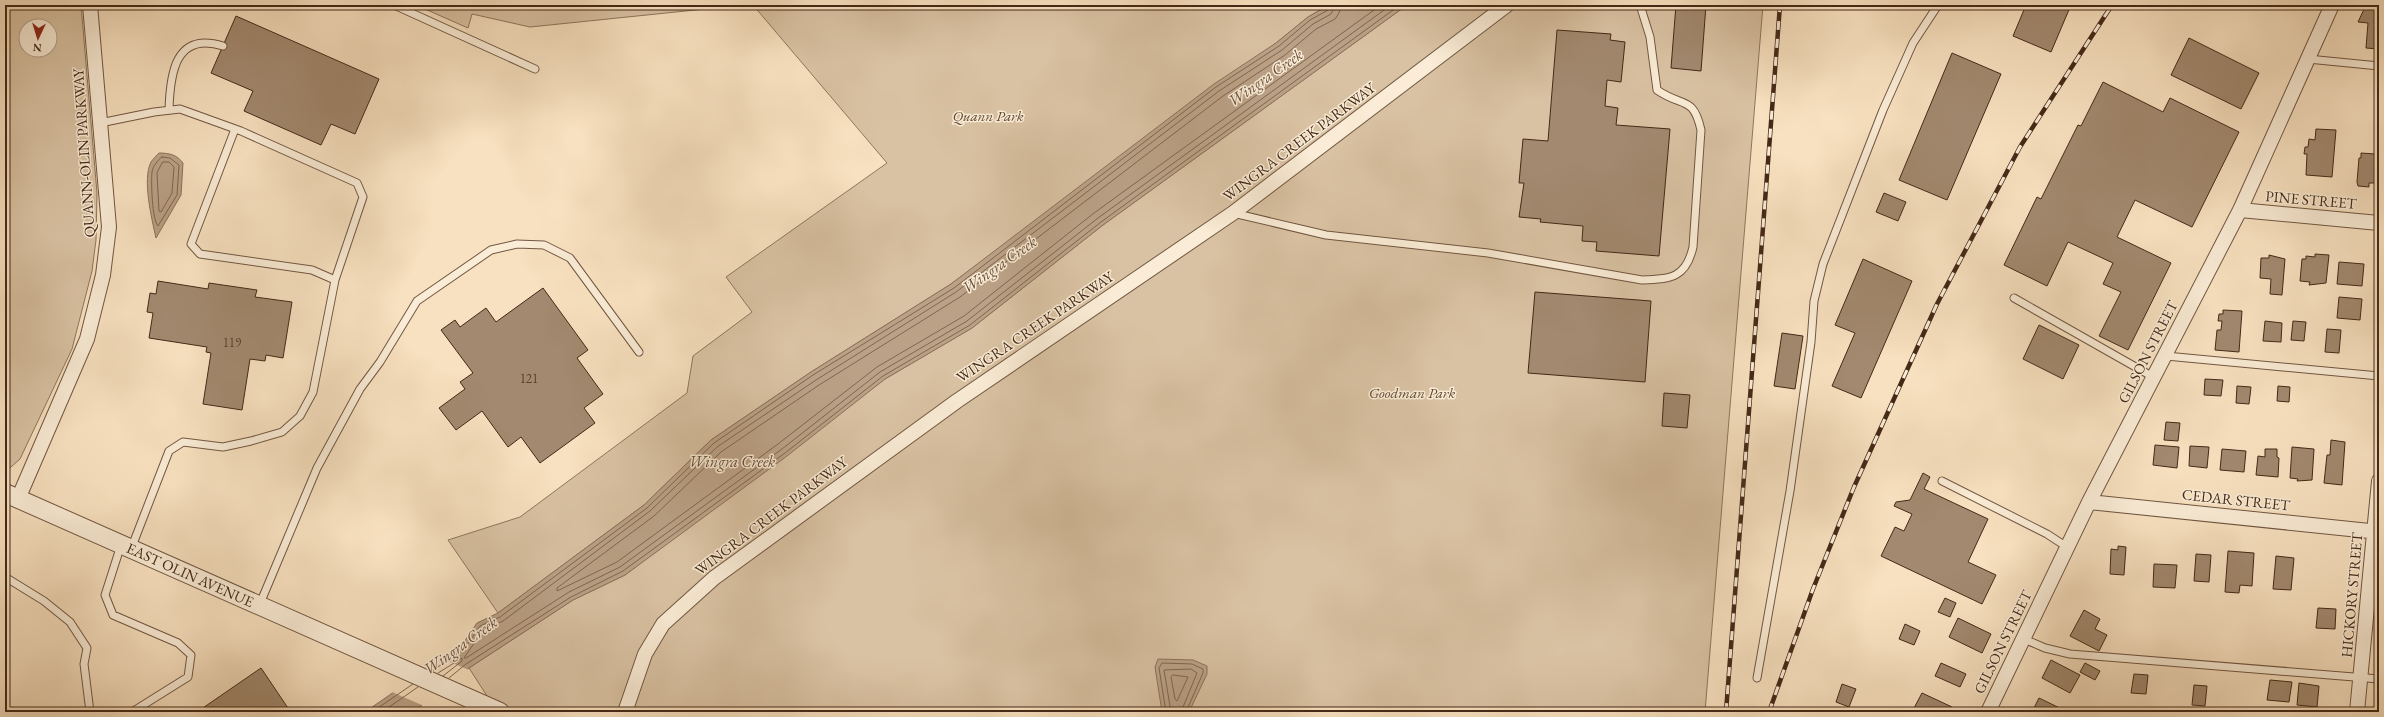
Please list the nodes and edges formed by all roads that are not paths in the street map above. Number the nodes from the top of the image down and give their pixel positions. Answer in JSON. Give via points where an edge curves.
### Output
{"nodes":[{"id":1,"x":90,"y":5,"type":"edge"},
{"id":2,"x":394,"y":5,"type":"edge"},
{"id":3,"x":1507,"y":5,"type":"edge"},
{"id":4,"x":1640,"y":5,"type":"edge"},
{"id":5,"x":1938,"y":5,"type":"edge"},
{"id":6,"x":2332,"y":5,"type":"edge"},
{"id":7,"x":223,"y":46,"type":"dead end"},
{"id":8,"x":2308,"y":59,"type":"junction"},
{"id":9,"x":2379,"y":66,"type":"edge"},
{"id":10,"x":535,"y":69,"type":"dead end"},
{"id":11,"x":169,"y":110,"type":"junction"},
{"id":12,"x":100,"y":123,"type":"junction"},
{"id":13,"x":235,"y":129,"type":"junction"},
{"id":14,"x":2240,"y":210,"type":"junction"},
{"id":15,"x":1233,"y":213,"type":"junction"},
{"id":16,"x":2379,"y":223,"type":"edge"},
{"id":17,"x":335,"y":280,"type":"junction"},
{"id":18,"x":2014,"y":298,"type":"dead end"},
{"id":19,"x":639,"y":352,"type":"dead end"},
{"id":20,"x":2166,"y":356,"type":"junction"},
{"id":21,"x":2379,"y":376,"type":"edge"},
{"id":22,"x":2155,"y":378,"type":"junction"},
{"id":23,"x":1942,"y":481,"type":"dead end"},
{"id":24,"x":2379,"y":481,"type":"edge"},
{"id":25,"x":12,"y":496,"type":"edge"},
{"id":26,"x":2089,"y":502,"type":"junction"},
{"id":27,"x":2377,"y":532,"type":"edge"},
{"id":28,"x":126,"y":547,"type":"junction"},
{"id":29,"x":2068,"y":547,"type":"junction"},
{"id":30,"x":5,"y":577,"type":"edge"},
{"id":31,"x":259,"y":606,"type":"junction"},
{"id":32,"x":2024,"y":639,"type":"junction"},
{"id":33,"x":2361,"y":677,"type":"junction"},
{"id":34,"x":1757,"y":678,"type":"dead end"},
{"id":35,"x":2379,"y":679,"type":"edge"},
{"id":36,"x":498,"y":711,"type":"edge"},
{"id":37,"x":90,"y":712,"type":"edge"},
{"id":38,"x":132,"y":712,"type":"edge"},
{"id":39,"x":625,"y":712,"type":"edge"},
{"id":40,"x":1988,"y":712,"type":"edge"},
{"id":41,"x":2358,"y":712,"type":"edge"}],
"edges":[{"from":1,"to":12,"type":"street","name":"QUANN-OLIN PARKWAY"},
{"from":2,"to":10,"type":"lane"},
{"from":3,"to":15,"type":"street","name":"WINGRA CREEK PARKWAY"},
{"from":4,"to":15,"type":"lane","via":[[1650,38],[1657,90],[1671,99],[1689,104],[1697,114],[1701,130],[1693,247],[1690,262],[1679,275],[1663,280],[1642,280],[1488,253],[1326,235]]},
{"from":5,"to":34,"type":"lane","via":[[1910,49],[1883,110],[1823,264],[1814,301],[1811,342],[1790,492]]},
{"from":6,"to":8,"type":"street","name":"GILSON STREET"},
{"from":7,"to":11,"type":"lane","via":[[208,41],[194,44],[183,51],[175,62]]},
{"from":8,"to":9,"type":"lane"},
{"from":8,"to":14,"type":"street","name":"GILSON STREET"},
{"from":11,"to":12,"type":"lane"},
{"from":11,"to":13,"type":"lane","via":[[180,109]]},
{"from":12,"to":25,"type":"street","name":"QUANN-OLIN PARKWAY","via":[[109,227],[103,275],[87,339]]},
{"from":13,"to":17,"type":"lane","via":[[356,183],[363,197]]},
{"from":13,"to":17,"type":"lane","via":[[191,244],[200,254],[312,270]]},
{"from":14,"to":16,"type":"street","name":"PINE STREET"},
{"from":14,"to":20,"type":"street","name":"GILSON STREET"},
{"from":15,"to":39,"type":"street","name":"WINGRA CREEK PARKWAY","via":[[957,401],[714,578],[663,624],[645,654]]},
{"from":17,"to":28,"type":"lane","via":[[313,392],[300,416],[282,432],[251,441],[223,447],[183,442],[169,451]]},
{"from":18,"to":22,"type":"lane"},
{"from":19,"to":31,"type":"lane","via":[[570,258],[544,245],[517,244],[491,250],[417,301],[380,362],[360,389],[317,468]]},
{"from":20,"to":21,"type":"lane"},
{"from":20,"to":22,"type":"street","name":"GILSON STREET"},
{"from":22,"to":26,"type":"street","name":"GILSON STREET"},
{"from":23,"to":29,"type":"lane"},
{"from":24,"to":27,"type":"street","name":"HICKORY STREET"},
{"from":25,"to":28,"type":"street","name":"EAST OLIN AVENUE"},
{"from":26,"to":27,"type":"street","name":"CEDAR STREET"},
{"from":26,"to":29,"type":"street","name":"GILSON STREET"},
{"from":27,"to":33,"type":"street","name":"HICKORY STREET"},
{"from":28,"to":31,"type":"street","name":"EAST OLIN AVENUE"},
{"from":28,"to":38,"type":"lane","via":[[105,595],[113,615],[178,643],[191,654],[188,676]]},
{"from":29,"to":32,"type":"street","name":"GILSON STREET"},
{"from":30,"to":37,"type":"lane","via":[[44,601],[70,622],[87,648],[84,664]]},
{"from":31,"to":36,"type":"street","name":"EAST OLIN AVENUE"},
{"from":32,"to":33,"type":"lane","via":[[2045,648],[2070,654]]},
{"from":32,"to":40,"type":"street","name":"GILSON STREET"},
{"from":33,"to":35,"type":"lane"},
{"from":33,"to":41,"type":"street","name":"HICKORY STREET"}]}
